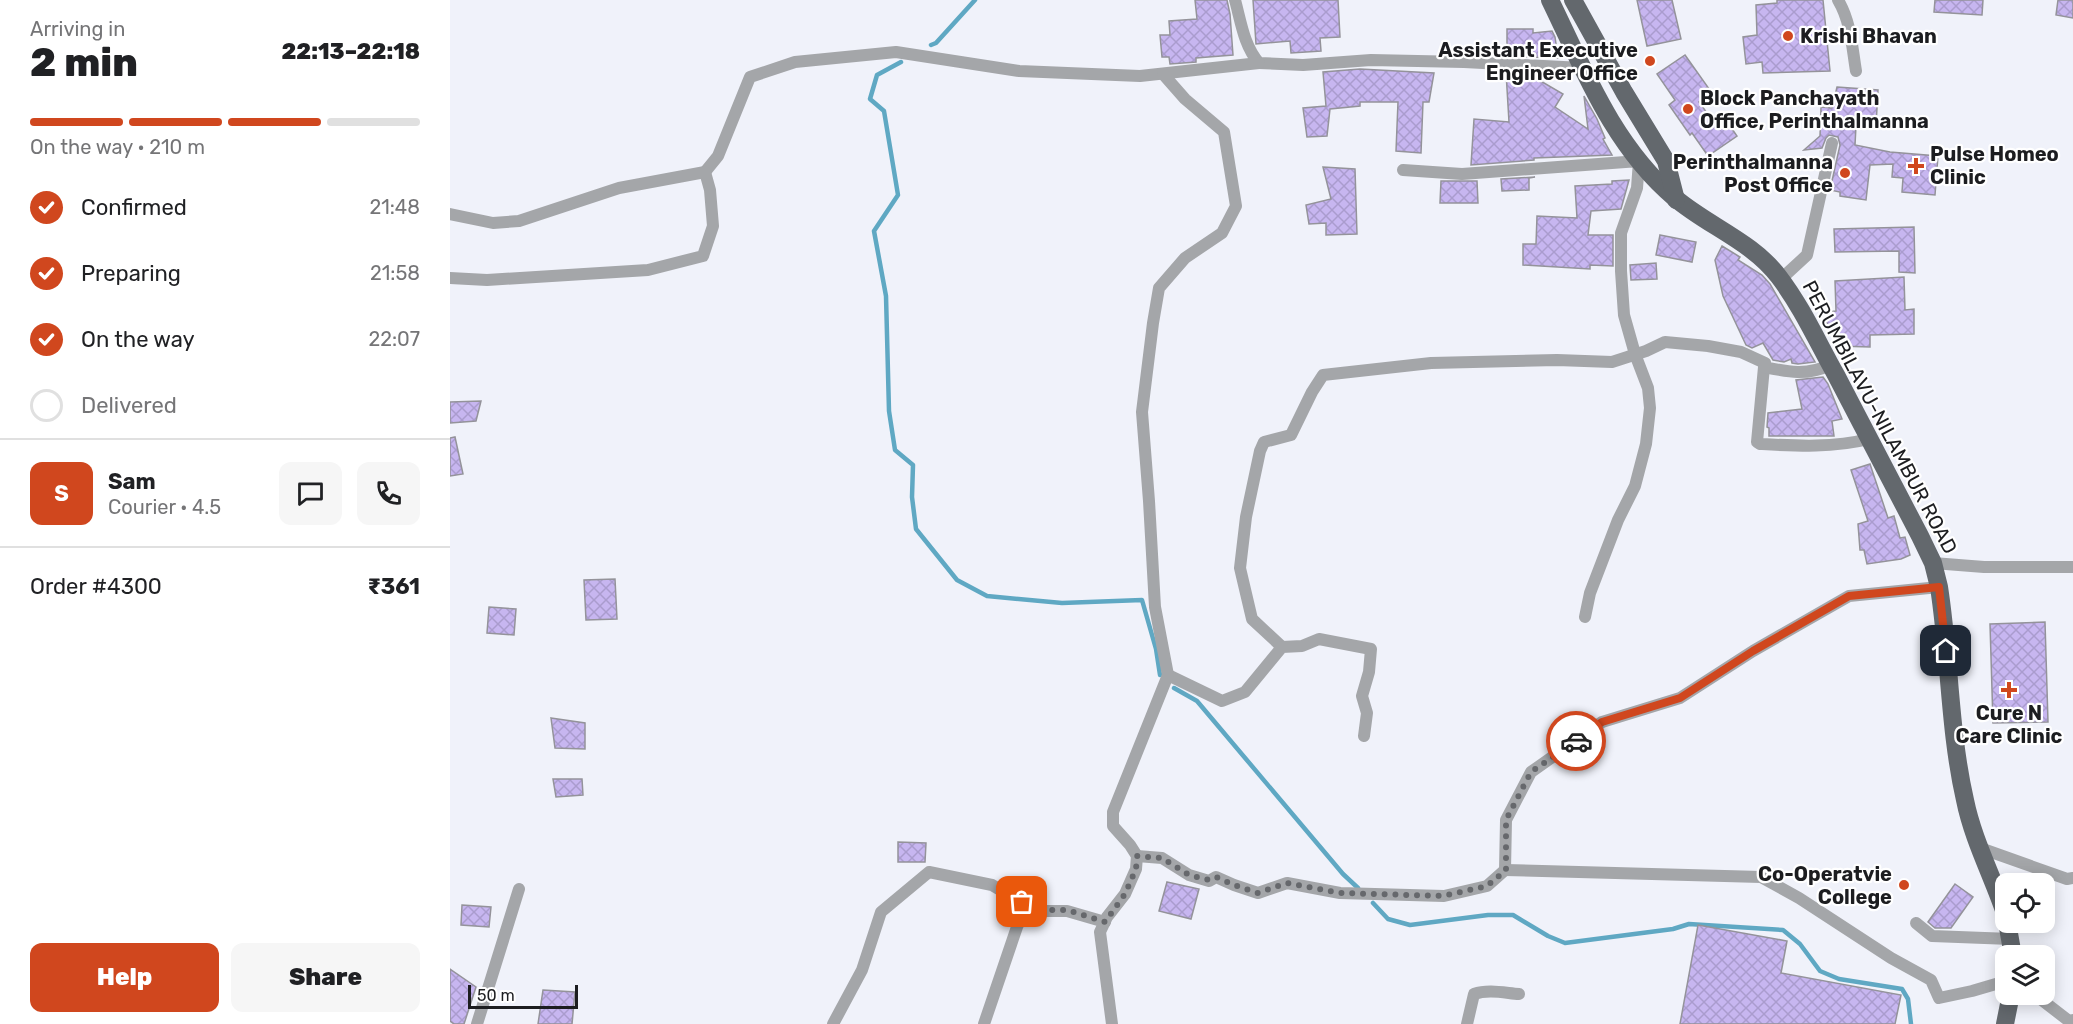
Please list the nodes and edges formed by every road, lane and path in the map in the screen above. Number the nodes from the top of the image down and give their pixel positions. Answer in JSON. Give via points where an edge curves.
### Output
{"nodes":[{"id":1,"x":1235,"y":0,"type":"edge"},
{"id":2,"x":1550,"y":0,"type":"edge"},
{"id":3,"x":1574,"y":0,"type":"edge"},
{"id":4,"x":1838,"y":0,"type":"edge"},
{"id":5,"x":1259,"y":63,"type":"junction"},
{"id":6,"x":1583,"y":68,"type":"junction"},
{"id":7,"x":1856,"y":71,"type":"dead end"},
{"id":8,"x":1163,"y":74,"type":"junction"},
{"id":9,"x":1832,"y":143,"type":"dead end"},
{"id":10,"x":1639,"y":161,"type":"junction"},
{"id":11,"x":1403,"y":170,"type":"dead end"},
{"id":12,"x":705,"y":172,"type":"junction"},
{"id":13,"x":1676,"y":200,"type":"junction"},
{"id":14,"x":450,"y":214,"type":"edge"},
{"id":15,"x":450,"y":278,"type":"edge"},
{"id":16,"x":1781,"y":279,"type":"junction"},
{"id":17,"x":1635,"y":354,"type":"junction"},
{"id":18,"x":1830,"y":365,"type":"junction"},
{"id":19,"x":1764,"y":367,"type":"junction"},
{"id":20,"x":1869,"y":439,"type":"junction"},
{"id":21,"x":1933,"y":563,"type":"junction"},
{"id":22,"x":2073,"y":567,"type":"edge"},
{"id":23,"x":1939,"y":587,"type":"junction"},
{"id":24,"x":1585,"y":617,"type":"dead end"},
{"id":25,"x":1282,"y":646,"type":"junction"},
{"id":26,"x":1168,"y":675,"type":"junction"},
{"id":27,"x":1364,"y":736,"type":"dead end"},
{"id":28,"x":1980,"y":848,"type":"junction"},
{"id":29,"x":1137,"y":856,"type":"junction"},
{"id":30,"x":1506,"y":870,"type":"junction"},
{"id":31,"x":2073,"y":878,"type":"edge"},
{"id":32,"x":1995,"y":887,"type":"edge"},
{"id":33,"x":519,"y":889,"type":"dead end"},
{"id":34,"x":1036,"y":910,"type":"junction"},
{"id":35,"x":1105,"y":922,"type":"junction"},
{"id":36,"x":1916,"y":923,"type":"dead end"},
{"id":37,"x":2011,"y":939,"type":"edge"},
{"id":38,"x":1995,"y":984,"type":"edge"},
{"id":39,"x":1519,"y":994,"type":"dead end"},
{"id":40,"x":2009,"y":1005,"type":"edge"},
{"id":41,"x":2048,"y":1005,"type":"edge"},
{"id":42,"x":2073,"y":1020,"type":"edge"},
{"id":43,"x":477,"y":1024,"type":"edge"},
{"id":44,"x":833,"y":1024,"type":"edge"},
{"id":45,"x":984,"y":1024,"type":"edge"},
{"id":46,"x":1112,"y":1024,"type":"edge"},
{"id":47,"x":1467,"y":1024,"type":"edge"},
{"id":48,"x":2005,"y":1024,"type":"edge"}],
"edges":[{"from":1,"to":5,"type":"street","via":[[1246,43]]},
{"from":2,"to":6,"type":"main road","name":"PERUMBILAVU-NILAMBUR ROAD"},
{"from":3,"to":13,"type":"main road","via":[[1666,161]]},
{"from":4,"to":7,"type":"street","via":[[1849,26]]},
{"from":5,"to":6,"type":"street","via":[[1304,65],[1371,60]]},
{"from":5,"to":8,"type":"street"},
{"from":6,"to":10,"type":"main road","name":"PERUMBILAVU-NILAMBUR ROAD","via":[[1621,137]]},
{"from":8,"to":12,"type":"street","via":[[1019,71],[896,52],[795,62],[750,77],[718,156]]},
{"from":8,"to":26,"type":"street","via":[[1224,132],[1236,206],[1222,233],[1185,258],[1159,288],[1153,323],[1142,412],[1155,607]]},
{"from":9,"to":16,"type":"street","via":[[1807,255]]},
{"from":10,"to":11,"type":"street","via":[[1462,174]]},
{"from":10,"to":13,"type":"main road","name":"PERUMBILAVU-NILAMBUR ROAD"},
{"from":10,"to":17,"type":"street","via":[[1637,188],[1621,232],[1624,315]]},
{"from":12,"to":14,"type":"street","via":[[619,188],[519,221],[493,223]]},
{"from":12,"to":15,"type":"street","via":[[713,226],[703,256],[648,270],[487,280]]},
{"from":13,"to":16,"type":"main road","name":"PERUMBILAVU-NILAMBUR ROAD","via":[[1750,249]]},
{"from":16,"to":18,"type":"main road","name":"PERUMBILAVU-NILAMBUR ROAD"},
{"from":17,"to":19,"type":"street","via":[[1665,342],[1707,346],[1741,352],[1765,363]]},
{"from":17,"to":24,"type":"street","via":[[1648,388],[1646,444],[1635,486],[1617,520]]},
{"from":17,"to":25,"type":"street","via":[[1612,362],[1431,363],[1323,375],[1291,435],[1264,442],[1246,517],[1240,568],[1252,619]]},
{"from":18,"to":19,"type":"street","via":[[1800,374]]},
{"from":18,"to":20,"type":"main road","name":"PERUMBILAVU-NILAMBUR ROAD"},
{"from":19,"to":20,"type":"street","via":[[1757,442],[1814,447]]},
{"from":20,"to":21,"type":"main road","name":"PERUMBILAVU-NILAMBUR ROAD"},
{"from":21,"to":22,"type":"street"},
{"from":21,"to":23,"type":"main road","name":"PERUMBILAVU-NILAMBUR ROAD"},
{"from":23,"to":28,"type":"main road","name":"PERUMBILAVU-NILAMBUR ROAD","via":[[1960,774]]},
{"from":23,"to":30,"type":"street","via":[[1849,596],[1680,698],[1602,722],[1531,772],[1506,820]]},
{"from":25,"to":26,"type":"street","via":[[1245,692],[1222,700]]},
{"from":25,"to":27,"type":"street","via":[[1302,646],[1319,639],[1371,649],[1362,696],[1367,713]]},
{"from":26,"to":29,"type":"street","via":[[1113,812],[1113,826]]},
{"from":28,"to":31,"type":"street"},
{"from":28,"to":32,"type":"main road","name":"PERUMBILAVU-NILAMBUR ROAD"},
{"from":29,"to":30,"type":"street","via":[[1162,858],[1189,875],[1209,880],[1216,877],[1258,893],[1287,883],[1340,893],[1443,896],[1487,886]]},
{"from":29,"to":35,"type":"street","via":[[1125,894]]},
{"from":30,"to":38,"type":"street","via":[[1761,877],[1931,980],[1939,998]]},
{"from":33,"to":43,"type":"street"},
{"from":34,"to":35,"type":"street","via":[[1067,910]]},
{"from":34,"to":44,"type":"street","via":[[992,885],[929,872],[881,912],[862,970]]},
{"from":34,"to":45,"type":"street","via":[[1018,924]]},
{"from":35,"to":46,"type":"street","via":[[1100,932]]},
{"from":36,"to":37,"type":"street","via":[[1932,936]]},
{"from":39,"to":47,"type":"street","via":[[1474,994]]},
{"from":40,"to":48,"type":"main road"},
{"from":41,"to":42,"type":"street"}]}
